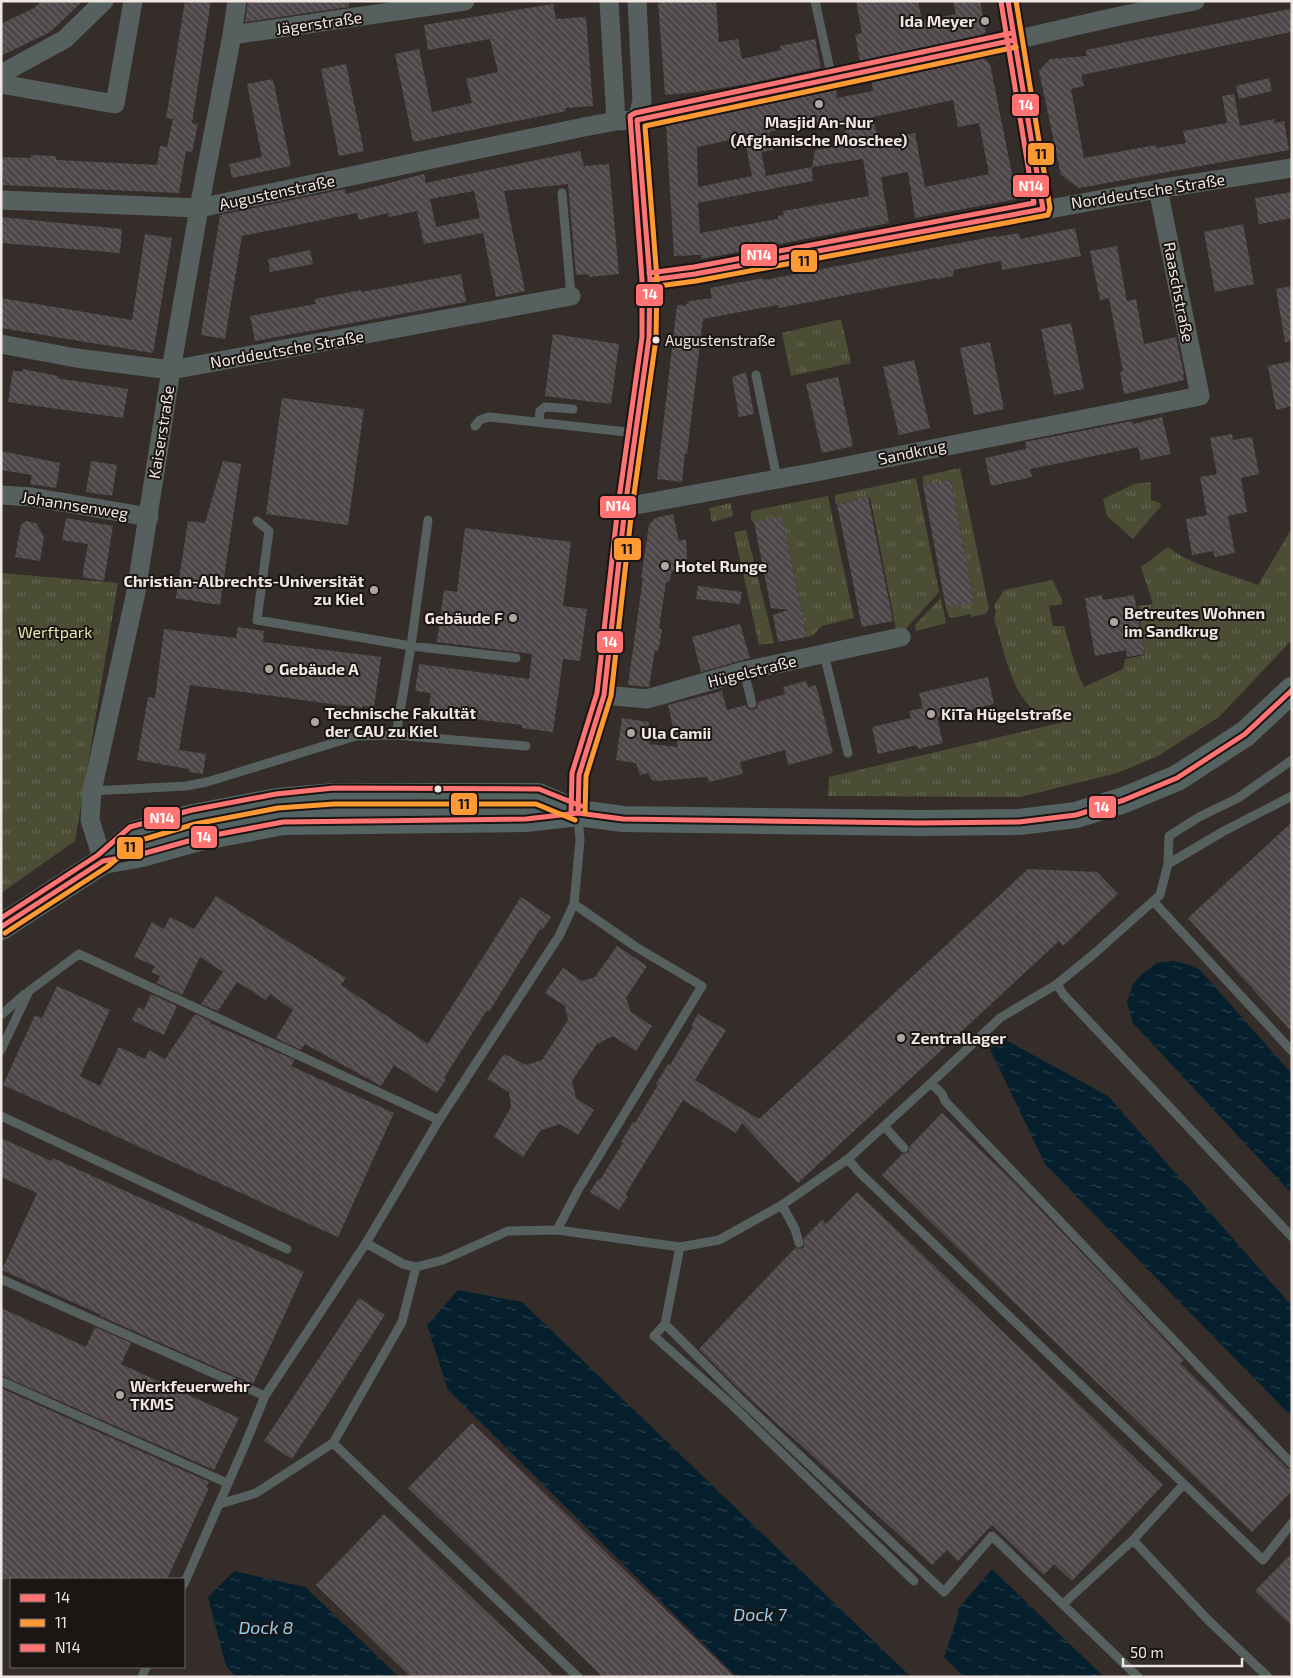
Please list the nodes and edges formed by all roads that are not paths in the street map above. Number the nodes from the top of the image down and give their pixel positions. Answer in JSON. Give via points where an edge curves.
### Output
{"nodes":[{"id":1,"x":104,"y":1,"type":"edge"},
{"id":2,"x":133,"y":1,"type":"edge"},
{"id":3,"x":237,"y":1,"type":"edge"},
{"id":4,"x":465,"y":1,"type":"edge"},
{"id":5,"x":609,"y":1,"type":"edge"},
{"id":6,"x":637,"y":1,"type":"edge"},
{"id":7,"x":815,"y":1,"type":"edge"},
{"id":8,"x":1008,"y":1,"type":"edge"},
{"id":9,"x":1195,"y":1,"type":"edge"},
{"id":10,"x":232,"y":35,"type":"junction"},
{"id":11,"x":1014,"y":40,"type":"junction"},
{"id":12,"x":1,"y":74,"type":"edge"},
{"id":13,"x":832,"y":79,"type":"junction"},
{"id":14,"x":1,"y":84,"type":"edge"},
{"id":15,"x":638,"y":120,"type":"junction"},
{"id":16,"x":616,"y":121,"type":"junction"},
{"id":17,"x":1292,"y":168,"type":"edge"},
{"id":18,"x":1158,"y":188,"type":"junction"},
{"id":19,"x":562,"y":193,"type":"dead end"},
{"id":20,"x":1,"y":200,"type":"edge"},
{"id":21,"x":199,"y":208,"type":"junction"},
{"id":22,"x":1043,"y":209,"type":"junction"},
{"id":23,"x":650,"y":280,"type":"junction"},
{"id":24,"x":571,"y":296,"type":"joint"},
{"id":25,"x":1,"y":344,"type":"edge"},
{"id":26,"x":171,"y":370,"type":"junction"},
{"id":27,"x":756,"y":375,"type":"dead end"},
{"id":28,"x":1200,"y":396,"type":"joint"},
{"id":29,"x":573,"y":409,"type":"dead end"},
{"id":30,"x":539,"y":422,"type":"junction"},
{"id":31,"x":475,"y":426,"type":"dead end"},
{"id":32,"x":636,"y":433,"type":"junction"},
{"id":33,"x":777,"y":479,"type":"junction"},
{"id":34,"x":1,"y":495,"type":"edge"},
{"id":35,"x":625,"y":507,"type":"junction"},
{"id":36,"x":149,"y":516,"type":"junction"},
{"id":37,"x":257,"y":520,"type":"dead end"},
{"id":38,"x":428,"y":520,"type":"dead end"},
{"id":39,"x":901,"y":637,"type":"dead end"},
{"id":40,"x":411,"y":646,"type":"junction"},
{"id":41,"x":824,"y":654,"type":"junction"},
{"id":42,"x":516,"y":658,"type":"dead end"},
{"id":43,"x":744,"y":672,"type":"junction"},
{"id":44,"x":1292,"y":690,"type":"edge"},
{"id":45,"x":604,"y":695,"type":"junction"},
{"id":46,"x":752,"y":704,"type":"dead end"},
{"id":47,"x":396,"y":735,"type":"junction"},
{"id":48,"x":526,"y":746,"type":"dead end"},
{"id":49,"x":848,"y":753,"type":"dead end"},
{"id":50,"x":1292,"y":760,"type":"edge"},
{"id":51,"x":92,"y":790,"type":"junction"},
{"id":52,"x":1292,"y":796,"type":"edge"},
{"id":53,"x":578,"y":813,"type":"junction"},
{"id":54,"x":103,"y":861,"type":"junction"},
{"id":55,"x":1168,"y":864,"type":"junction"},
{"id":56,"x":1153,"y":901,"type":"junction"},
{"id":57,"x":574,"y":904,"type":"junction"},
{"id":58,"x":1,"y":927,"type":"edge"},
{"id":59,"x":1057,"y":984,"type":"junction"},
{"id":60,"x":30,"y":991,"type":"junction"},
{"id":61,"x":1,"y":1015,"type":"edge"},
{"id":62,"x":1,"y":1050,"type":"edge"},
{"id":63,"x":1292,"y":1051,"type":"edge"},
{"id":64,"x":932,"y":1084,"type":"junction"},
{"id":65,"x":1,"y":1116,"type":"edge"},
{"id":66,"x":439,"y":1120,"type":"junction"},
{"id":67,"x":884,"y":1126,"type":"junction"},
{"id":68,"x":904,"y":1148,"type":"dead end"},
{"id":69,"x":848,"y":1159,"type":"junction"},
{"id":70,"x":782,"y":1205,"type":"junction"},
{"id":71,"x":557,"y":1230,"type":"junction"},
{"id":72,"x":1292,"y":1237,"type":"edge"},
{"id":73,"x":366,"y":1243,"type":"junction"},
{"id":74,"x":799,"y":1244,"type":"dead end"},
{"id":75,"x":680,"y":1247,"type":"junction"},
{"id":76,"x":287,"y":1249,"type":"dead end"},
{"id":77,"x":416,"y":1267,"type":"junction"},
{"id":78,"x":1,"y":1279,"type":"edge"},
{"id":79,"x":666,"y":1324,"type":"junction"},
{"id":80,"x":1,"y":1381,"type":"edge"},
{"id":81,"x":265,"y":1396,"type":"junction"},
{"id":82,"x":735,"y":1401,"type":"junction"},
{"id":83,"x":333,"y":1443,"type":"junction"},
{"id":84,"x":1292,"y":1464,"type":"edge"},
{"id":85,"x":227,"y":1483,"type":"junction"},
{"id":86,"x":1184,"y":1484,"type":"junction"},
{"id":87,"x":220,"y":1504,"type":"junction"},
{"id":88,"x":1292,"y":1523,"type":"edge"},
{"id":89,"x":1133,"y":1540,"type":"junction"},
{"id":90,"x":914,"y":1581,"type":"dead end"},
{"id":91,"x":185,"y":1582,"type":"edge"},
{"id":92,"x":1063,"y":1604,"type":"junction"},
{"id":93,"x":578,"y":1677,"type":"edge"},
{"id":94,"x":1138,"y":1677,"type":"edge"},
{"id":95,"x":1268,"y":1677,"type":"edge"}],
"edges":[{"from":1,"to":12,"type":"street","via":[[66,39]]},
{"from":2,"to":14,"type":"street","via":[[114,104]]},
{"from":3,"to":10,"type":"street","name":"Kaiserstraße"},
{"from":4,"to":10,"type":"street","name":"Jägerstraße"},
{"from":5,"to":16,"type":"street"},
{"from":6,"to":15,"type":"street","via":[[642,101]]},
{"from":7,"to":13,"type":"lane"},
{"from":8,"to":11,"type":"street"},
{"from":9,"to":11,"type":"street","name":"Augustenstraße"},
{"from":10,"to":21,"type":"street","name":"Kaiserstraße"},
{"from":11,"to":13,"type":"street","name":"Augustenstraße"},
{"from":11,"to":22,"type":"street"},
{"from":13,"to":15,"type":"street","name":"Augustenstraße"},
{"from":15,"to":16,"type":"street","name":"Augustenstraße"},
{"from":15,"to":23,"type":"street"},
{"from":16,"to":21,"type":"street","name":"Augustenstraße"},
{"from":17,"to":18,"type":"street","name":"Norddeutsche Straße"},
{"from":18,"to":22,"type":"street","name":"Norddeutsche Straße"},
{"from":18,"to":28,"type":"street","name":"Raaschstraße"},
{"from":19,"to":24,"type":"lane"},
{"from":20,"to":21,"type":"street","name":"Augustenstraße"},
{"from":21,"to":26,"type":"street","name":"Kaiserstraße"},
{"from":22,"to":23,"type":"street","name":"Norddeutsche Straße"},
{"from":23,"to":32,"type":"street","via":[[649,338]]},
{"from":24,"to":26,"type":"street","name":"Norddeutsche Straße"},
{"from":25,"to":26,"type":"street","name":"Norddeutsche Straße","via":[[76,358]]},
{"from":26,"to":36,"type":"street","name":"Kaiserstraße"},
{"from":27,"to":33,"type":"lane"},
{"from":28,"to":33,"type":"street","name":"Sandkrug"},
{"from":29,"to":30,"type":"lane","via":[[545,407],[540,411]]},
{"from":30,"to":31,"type":"lane","via":[[490,417],[480,420]]},
{"from":30,"to":32,"type":"lane"},
{"from":32,"to":35,"type":"street"},
{"from":33,"to":35,"type":"street","name":"Sandkrug"},
{"from":34,"to":36,"type":"street","name":"Johannsenweg"},
{"from":35,"to":45,"type":"street"},
{"from":36,"to":51,"type":"street","name":"Kaiserstraße","via":[[136,592]]},
{"from":37,"to":40,"type":"lane","via":[[269,531],[257,620]]},
{"from":38,"to":40,"type":"lane"},
{"from":39,"to":41,"type":"street","name":"Hügelstraße"},
{"from":40,"to":42,"type":"lane"},
{"from":40,"to":47,"type":"lane"},
{"from":41,"to":43,"type":"street","name":"Hügelstraße"},
{"from":41,"to":49,"type":"lane"},
{"from":43,"to":45,"type":"street","name":"Hügelstraße","via":[[647,699]]},
{"from":43,"to":46,"type":"lane"},
{"from":44,"to":53,"type":"main road","via":[[1245,734],[1177,778],[1124,800],[1076,814],[1019,822],[918,823],[623,819]]},
{"from":45,"to":53,"type":"street","via":[[579,775]]},
{"from":47,"to":48,"type":"lane"},
{"from":47,"to":51,"type":"lane","via":[[356,736],[186,786]]},
{"from":50,"to":55,"type":"lane","via":[[1238,798],[1169,836]]},
{"from":51,"to":54,"type":"street","name":"Kaiserstraße","via":[[90,820]]},
{"from":52,"to":55,"type":"lane"},
{"from":53,"to":54,"type":"main road","via":[[526,820],[283,822]]},
{"from":53,"to":57,"type":"lane","via":[[580,840]]},
{"from":54,"to":58,"type":"main road"},
{"from":55,"to":56,"type":"lane","via":[[1160,895]]},
{"from":56,"to":59,"type":"lane"},
{"from":56,"to":63,"type":"lane"},
{"from":57,"to":66,"type":"lane","via":[[559,936]]},
{"from":57,"to":71,"type":"lane","via":[[702,986]]},
{"from":59,"to":64,"type":"lane","via":[[1000,1018]]},
{"from":59,"to":72,"type":"lane","via":[[1062,994]]},
{"from":60,"to":61,"type":"lane"},
{"from":60,"to":62,"type":"lane"},
{"from":60,"to":66,"type":"lane","via":[[80,954]]},
{"from":64,"to":67,"type":"lane"},
{"from":64,"to":84,"type":"lane"},
{"from":65,"to":76,"type":"lane"},
{"from":66,"to":73,"type":"lane"},
{"from":67,"to":68,"type":"lane"},
{"from":67,"to":69,"type":"lane"},
{"from":69,"to":70,"type":"lane"},
{"from":69,"to":86,"type":"lane"},
{"from":70,"to":74,"type":"lane"},
{"from":70,"to":75,"type":"lane","via":[[719,1240]]},
{"from":71,"to":75,"type":"lane"},
{"from":71,"to":77,"type":"lane","via":[[508,1231],[443,1260]]},
{"from":73,"to":77,"type":"lane","via":[[403,1264]]},
{"from":73,"to":81,"type":"lane"},
{"from":75,"to":79,"type":"lane"},
{"from":77,"to":83,"type":"lane","via":[[402,1322]]},
{"from":78,"to":81,"type":"lane"},
{"from":79,"to":82,"type":"lane"},
{"from":79,"to":82,"type":"lane","via":[[654,1336]]},
{"from":80,"to":85,"type":"lane"},
{"from":81,"to":85,"type":"lane"},
{"from":82,"to":90,"type":"lane"},
{"from":82,"to":92,"type":"lane","via":[[944,1592],[992,1536]]},
{"from":83,"to":87,"type":"lane","via":[[256,1493]]},
{"from":83,"to":93,"type":"lane"},
{"from":85,"to":87,"type":"lane"},
{"from":86,"to":88,"type":"lane","via":[[1263,1560]]},
{"from":86,"to":89,"type":"lane"},
{"from":87,"to":91,"type":"lane"},
{"from":89,"to":92,"type":"lane"},
{"from":89,"to":95,"type":"lane","via":[[1208,1620]]},
{"from":92,"to":94,"type":"lane"}]}
